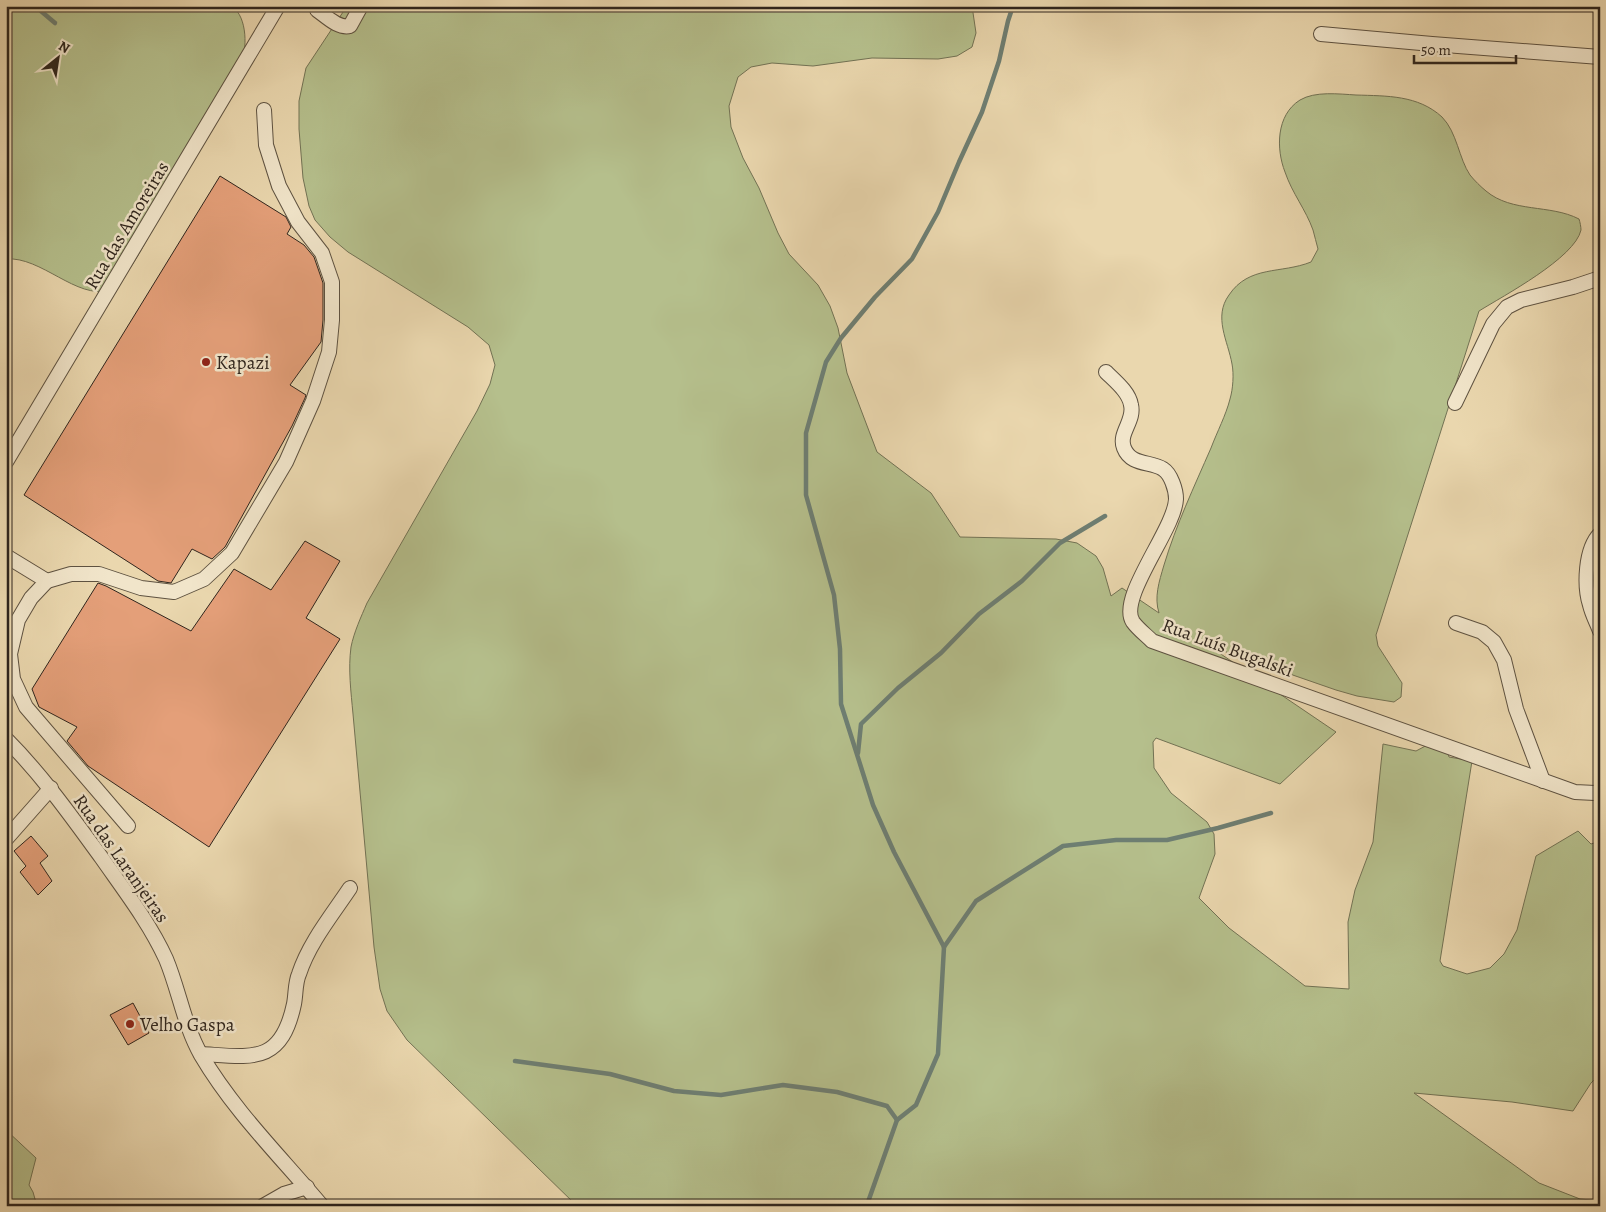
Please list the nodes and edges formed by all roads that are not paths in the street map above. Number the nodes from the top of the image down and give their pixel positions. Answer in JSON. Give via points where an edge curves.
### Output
{"nodes":[{"id":1,"x":278,"y":6,"type":"edge"},
{"id":2,"x":361,"y":6,"type":"edge"},
{"id":3,"x":315,"y":7,"type":"edge"},
{"id":4,"x":1321,"y":34,"type":"dead end"},
{"id":5,"x":1600,"y":57,"type":"edge"},
{"id":6,"x":264,"y":110,"type":"dead end"},
{"id":7,"x":1600,"y":278,"type":"edge"},
{"id":8,"x":1106,"y":372,"type":"dead end"},
{"id":9,"x":1455,"y":403,"type":"dead end"},
{"id":10,"x":6,"y":462,"type":"edge"},
{"id":11,"x":1600,"y":534,"type":"edge"},
{"id":12,"x":6,"y":556,"type":"edge"},
{"id":13,"x":47,"y":581,"type":"junction"},
{"id":14,"x":1456,"y":623,"type":"dead end"},
{"id":15,"x":1600,"y":631,"type":"edge"},
{"id":16,"x":6,"y":739,"type":"edge"},
{"id":17,"x":1543,"y":781,"type":"junction"},
{"id":18,"x":51,"y":788,"type":"junction"},
{"id":19,"x":1600,"y":791,"type":"edge"},
{"id":20,"x":128,"y":826,"type":"dead end"},
{"id":21,"x":6,"y":839,"type":"edge"},
{"id":22,"x":350,"y":888,"type":"dead end"},
{"id":23,"x":201,"y":1054,"type":"junction"},
{"id":24,"x":307,"y":1187,"type":"junction"},
{"id":25,"x":263,"y":1206,"type":"edge"},
{"id":26,"x":322,"y":1206,"type":"edge"}],
"edges":[{"from":1,"to":10,"type":"street","name":"Rua das Amoreiras"},
{"from":2,"to":3,"type":"street","via":[[350,26],[345,27]]},
{"from":4,"to":5,"type":"street"},
{"from":6,"to":13,"type":"street","via":[[266,145],[279,186],[298,222],[322,252],[332,282],[329,352],[313,401],[286,462],[232,553],[204,580],[174,592],[141,588],[99,574],[71,574]]},
{"from":7,"to":9,"type":"street","via":[[1521,300],[1507,307],[1494,324]]},
{"from":8,"to":17,"type":"street","name":"Rua Luís Bugalski","via":[[1131,404],[1132,415],[1122,439],[1125,450],[1138,462],[1163,469],[1172,481],[1176,500],[1130,602],[1132,621],[1152,641]]},
{"from":11,"to":15,"type":"street","via":[[1594,540],[1586,565],[1589,604]]},
{"from":12,"to":13,"type":"street"},
{"from":13,"to":20,"type":"street","via":[[31,598],[18,620],[10,654],[13,679],[26,707]]},
{"from":14,"to":17,"type":"street","via":[[1482,632],[1494,642],[1504,660],[1516,709]]},
{"from":16,"to":18,"type":"street","name":"Rua das Laranjeiras"},
{"from":17,"to":19,"type":"street","name":"Rua Luís Bugalski","via":[[1575,792]]},
{"from":18,"to":21,"type":"street"},
{"from":18,"to":23,"type":"street","name":"Rua das Laranjeiras","via":[[146,920],[166,960]]},
{"from":22,"to":23,"type":"street","via":[[308,953],[298,975],[286,1030],[274,1048],[248,1057]]},
{"from":23,"to":24,"type":"street","name":"Rua das Laranjeiras","via":[[242,1115]]},
{"from":24,"to":25,"type":"street","via":[[284,1194]]},
{"from":24,"to":26,"type":"street","name":"Rua das Laranjeiras"}]}
